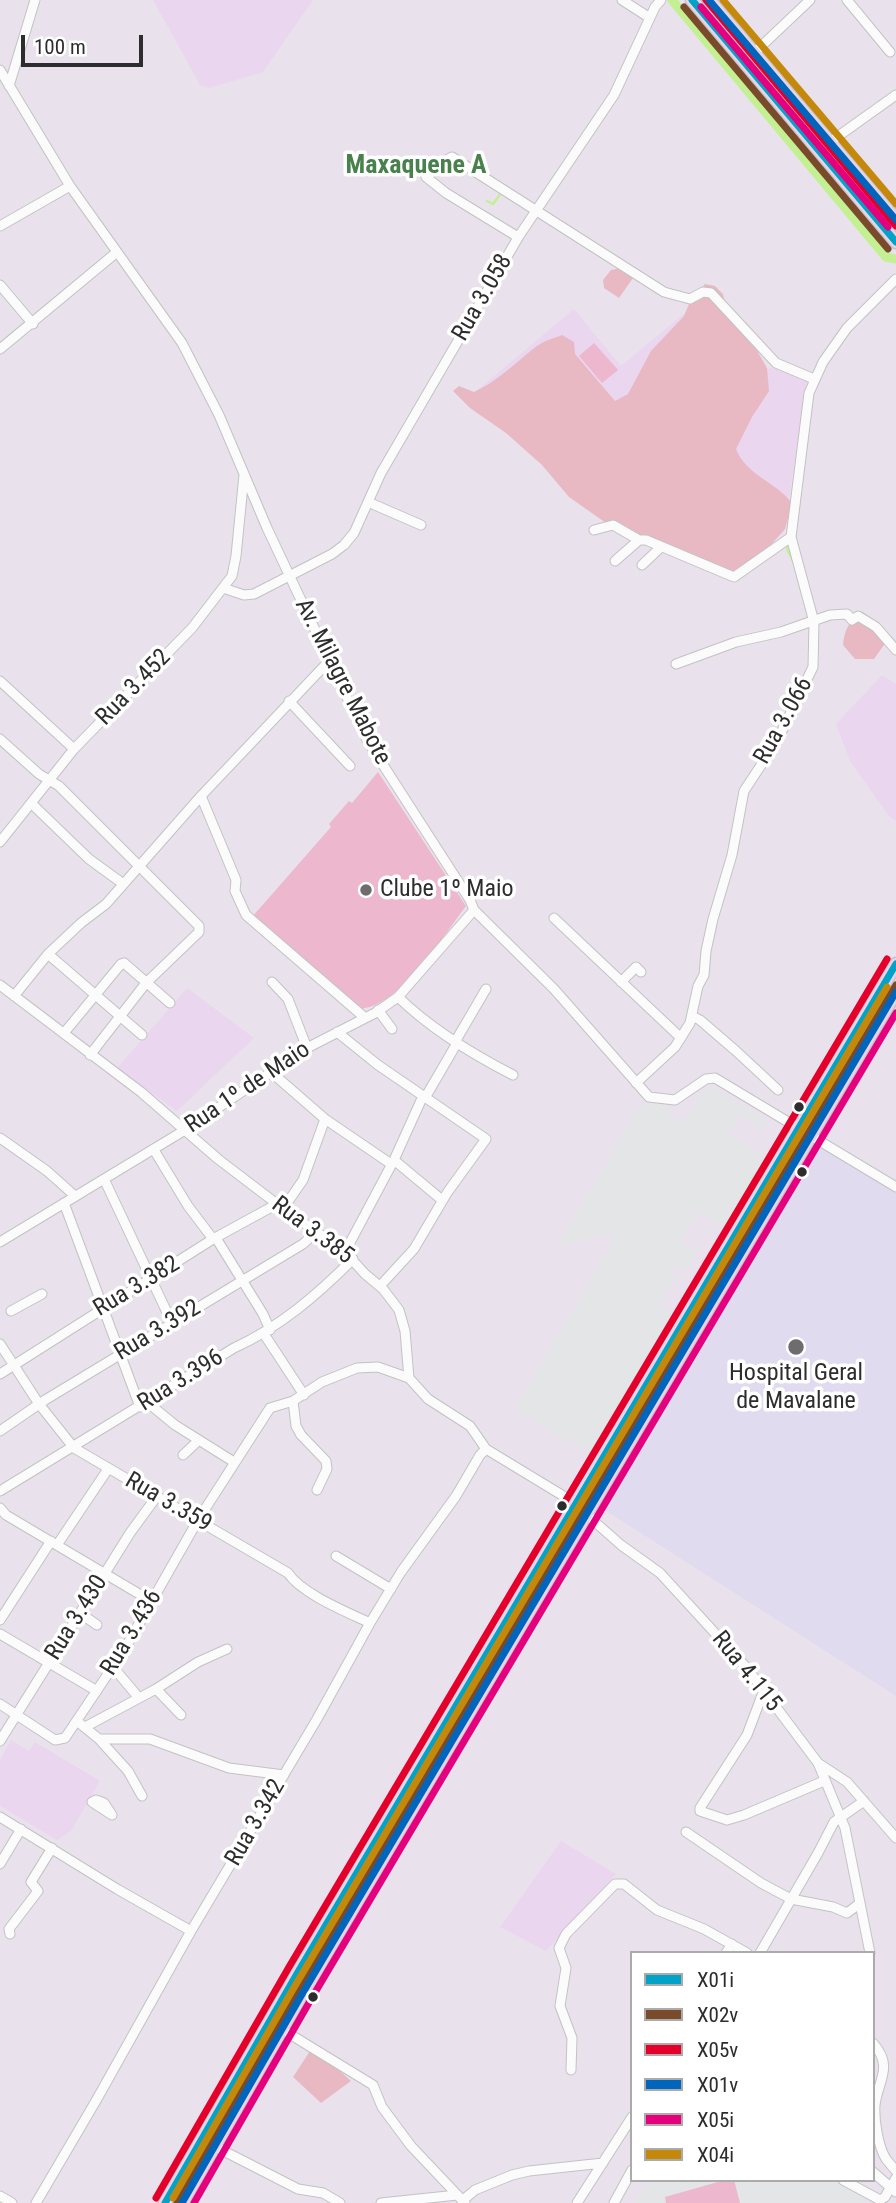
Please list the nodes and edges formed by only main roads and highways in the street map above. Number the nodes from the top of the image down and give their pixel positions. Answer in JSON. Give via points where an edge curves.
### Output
{"nodes":[{"id":1,"x":692,"y":0,"type":"edge"},
{"id":2,"x":709,"y":0,"type":"edge"},
{"id":3,"x":896,"y":220,"type":"edge"},
{"id":4,"x":896,"y":242,"type":"edge"},
{"id":5,"x":896,"y":964,"type":"edge"},
{"id":6,"x":896,"y":992,"type":"edge"},
{"id":7,"x":548,"y":1551,"type":"junction"},
{"id":8,"x":561,"y":1559,"type":"junction"},
{"id":9,"x":359,"y":1870,"type":"junction"},
{"id":10,"x":373,"y":1877,"type":"junction"},
{"id":11,"x":165,"y":2203,"type":"edge"},
{"id":12,"x":182,"y":2203,"type":"edge"}],
"edges":[{"from":1,"to":4,"type":"main road"},
{"from":2,"to":3,"type":"main road"},
{"from":5,"to":7,"type":"main road"},
{"from":6,"to":8,"type":"main road"},
{"from":7,"to":8,"type":"main road"},
{"from":7,"to":9,"type":"main road"},
{"from":8,"to":10,"type":"main road"},
{"from":9,"to":10,"type":"main road"},
{"from":9,"to":11,"type":"main road"},
{"from":10,"to":12,"type":"main road"}]}
